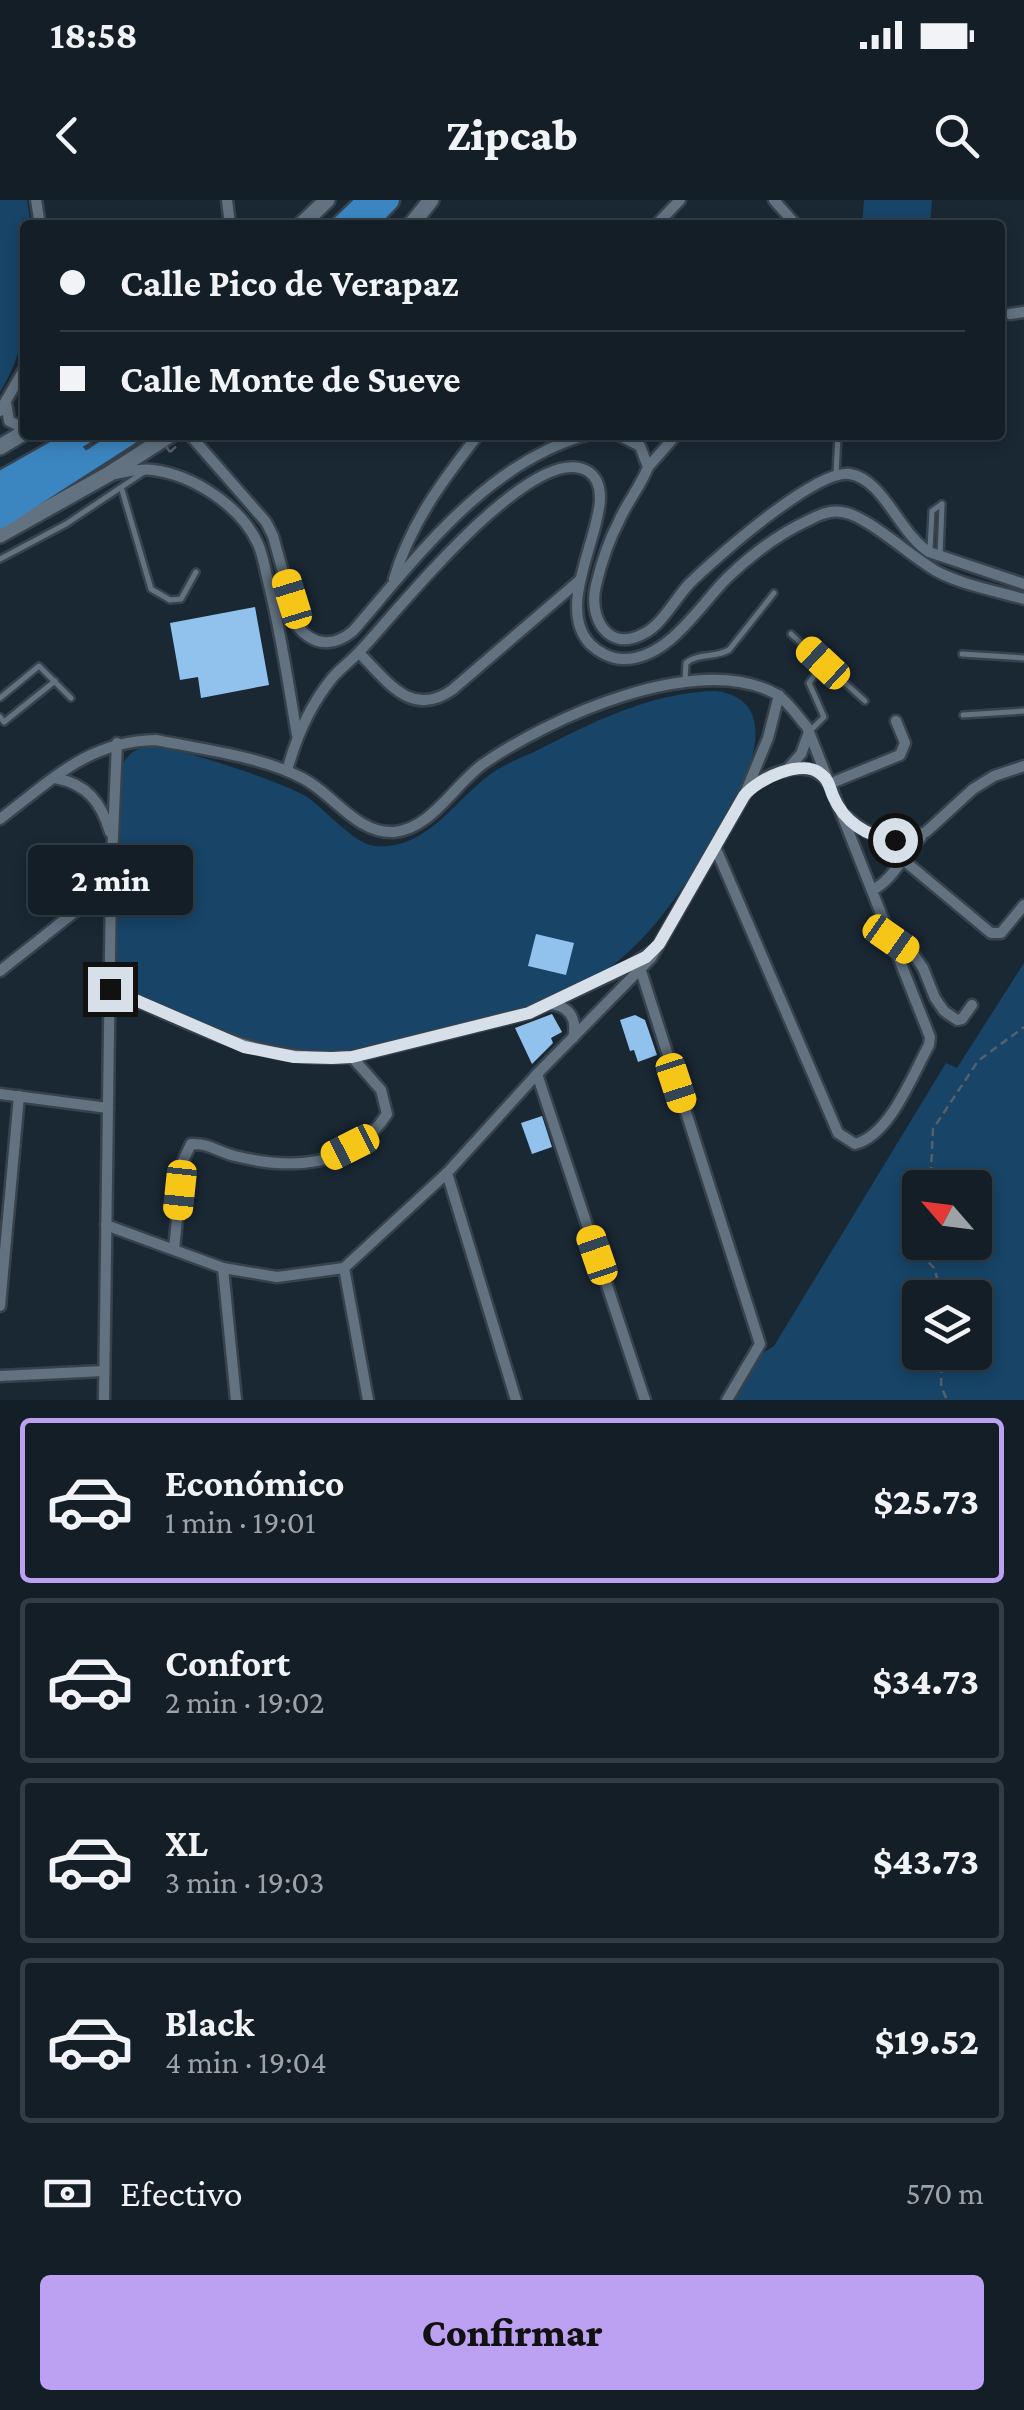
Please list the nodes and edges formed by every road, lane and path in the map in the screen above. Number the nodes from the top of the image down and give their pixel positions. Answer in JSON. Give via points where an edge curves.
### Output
{"nodes":[{"id":1,"x":326,"y":200,"type":"edge"},
{"id":2,"x":368,"y":200,"type":"edge"},
{"id":3,"x":431,"y":200,"type":"edge"},
{"id":4,"x":680,"y":200,"type":"edge"},
{"id":5,"x":774,"y":200,"type":"edge"},
{"id":6,"x":397,"y":202,"type":"edge"},
{"id":7,"x":306,"y":220,"type":"edge"},
{"id":8,"x":340,"y":220,"type":"edge"},
{"id":9,"x":373,"y":220,"type":"edge"},
{"id":10,"x":415,"y":220,"type":"edge"},
{"id":11,"x":661,"y":220,"type":"edge"},
{"id":12,"x":792,"y":220,"type":"edge"},
{"id":13,"x":1024,"y":312,"type":"edge"},
{"id":14,"x":1010,"y":314,"type":"dead end"},
{"id":15,"x":20,"y":377,"type":"edge"},
{"id":16,"x":8,"y":398,"type":"junction"},
{"id":17,"x":0,"y":410,"type":"edge"},
{"id":18,"x":20,"y":429,"type":"edge"},
{"id":19,"x":55,"y":440,"type":"edge"},
{"id":20,"x":74,"y":440,"type":"edge"},
{"id":21,"x":101,"y":440,"type":"edge"},
{"id":22,"x":121,"y":440,"type":"edge"},
{"id":23,"x":194,"y":440,"type":"edge"},
{"id":24,"x":474,"y":440,"type":"edge"},
{"id":25,"x":573,"y":440,"type":"edge"},
{"id":26,"x":629,"y":440,"type":"edge"},
{"id":27,"x":672,"y":440,"type":"edge"},
{"id":28,"x":838,"y":440,"type":"edge"},
{"id":29,"x":173,"y":444,"type":"edge"},
{"id":30,"x":648,"y":467,"type":"junction"},
{"id":31,"x":149,"y":469,"type":"junction"},
{"id":32,"x":0,"y":471,"type":"edge"},
{"id":33,"x":109,"y":474,"type":"junction"},
{"id":34,"x":836,"y":474,"type":"junction"},
{"id":35,"x":0,"y":482,"type":"edge"},
{"id":36,"x":122,"y":490,"type":"junction"},
{"id":37,"x":0,"y":498,"type":"edge"},
{"id":38,"x":0,"y":518,"type":"edge"},
{"id":39,"x":0,"y":535,"type":"edge"},
{"id":40,"x":935,"y":554,"type":"junction"},
{"id":41,"x":0,"y":559,"type":"edge"},
{"id":42,"x":196,"y":572,"type":"dead end"},
{"id":43,"x":580,"y":579,"type":"junction"},
{"id":44,"x":1024,"y":584,"type":"edge"},
{"id":45,"x":392,"y":585,"type":"junction"},
{"id":46,"x":774,"y":593,"type":"dead end"},
{"id":47,"x":1024,"y":598,"type":"edge"},
{"id":48,"x":292,"y":599,"type":"junction"},
{"id":49,"x":273,"y":600,"type":"junction"},
{"id":50,"x":792,"y":634,"type":"dead end"},
{"id":51,"x":359,"y":653,"type":"junction"},
{"id":52,"x":962,"y":654,"type":"dead end"},
{"id":53,"x":1024,"y":658,"type":"edge"},
{"id":54,"x":823,"y":663,"type":"junction"},
{"id":55,"x":55,"y":681,"type":"junction"},
{"id":56,"x":685,"y":683,"type":"junction"},
{"id":57,"x":779,"y":695,"type":"junction"},
{"id":58,"x":0,"y":698,"type":"edge"},
{"id":59,"x":71,"y":698,"type":"dead end"},
{"id":60,"x":865,"y":701,"type":"dead end"},
{"id":61,"x":1024,"y":712,"type":"edge"},
{"id":62,"x":963,"y":714,"type":"dead end"},
{"id":63,"x":0,"y":717,"type":"edge"},
{"id":64,"x":896,"y":721,"type":"dead end"},
{"id":65,"x":810,"y":732,"type":"junction"},
{"id":66,"x":297,"y":734,"type":"junction"},
{"id":67,"x":117,"y":743,"type":"junction"},
{"id":68,"x":1024,"y":766,"type":"edge"},
{"id":69,"x":287,"y":771,"type":"junction"},
{"id":70,"x":786,"y":772,"type":"junction"},
{"id":71,"x":54,"y":778,"type":"junction"},
{"id":72,"x":829,"y":784,"type":"junction"},
{"id":73,"x":744,"y":796,"type":"junction"},
{"id":74,"x":842,"y":813,"type":"junction"},
{"id":75,"x":0,"y":818,"type":"edge"},
{"id":76,"x":926,"y":832,"type":"junction"},
{"id":77,"x":112,"y":838,"type":"junction"},
{"id":78,"x":716,"y":848,"type":"junction"},
{"id":79,"x":901,"y":858,"type":"junction"},
{"id":80,"x":111,"y":883,"type":"junction"},
{"id":81,"x":872,"y":890,"type":"junction"},
{"id":82,"x":1024,"y":905,"type":"edge"},
{"id":83,"x":891,"y":939,"type":"junction"},
{"id":84,"x":659,"y":944,"type":"junction"},
{"id":85,"x":0,"y":971,"type":"edge"},
{"id":86,"x":641,"y":971,"type":"junction"},
{"id":87,"x":110,"y":989,"type":"junction"},
{"id":88,"x":546,"y":1004,"type":"junction"},
{"id":89,"x":972,"y":1005,"type":"dead end"},
{"id":90,"x":1024,"y":1028,"type":"edge"},
{"id":91,"x":573,"y":1038,"type":"junction"},
{"id":92,"x":352,"y":1057,"type":"junction"},
{"id":93,"x":537,"y":1074,"type":"junction"},
{"id":94,"x":0,"y":1094,"type":"edge"},
{"id":95,"x":18,"y":1096,"type":"junction"},
{"id":96,"x":108,"y":1108,"type":"junction"},
{"id":97,"x":931,"y":1170,"type":"edge"},
{"id":98,"x":447,"y":1173,"type":"junction"},
{"id":99,"x":106,"y":1225,"type":"junction"},
{"id":100,"x":174,"y":1249,"type":"junction"},
{"id":101,"x":223,"y":1268,"type":"junction"},
{"id":102,"x":344,"y":1268,"type":"junction"},
{"id":103,"x":0,"y":1306,"type":"edge"},
{"id":104,"x":941,"y":1370,"type":"edge"},
{"id":105,"x":104,"y":1371,"type":"junction"},
{"id":106,"x":0,"y":1376,"type":"edge"},
{"id":107,"x":104,"y":1400,"type":"edge"},
{"id":108,"x":236,"y":1400,"type":"edge"},
{"id":109,"x":368,"y":1400,"type":"edge"},
{"id":110,"x":516,"y":1400,"type":"edge"},
{"id":111,"x":646,"y":1400,"type":"edge"},
{"id":112,"x":727,"y":1400,"type":"edge"},
{"id":113,"x":947,"y":1400,"type":"edge"}],
"edges":[{"from":1,"to":7,"type":"main road"},
{"from":2,"to":8,"type":"highway"},
{"from":3,"to":10,"type":"main road"},
{"from":4,"to":11,"type":"street"},
{"from":5,"to":12,"type":"street"},
{"from":6,"to":9,"type":"highway"},
{"from":13,"to":14,"type":"street"},
{"from":15,"to":16,"type":"street"},
{"from":16,"to":17,"type":"street"},
{"from":16,"to":18,"type":"street","via":[[6,417]]},
{"from":19,"to":32,"type":"highway"},
{"from":20,"to":35,"type":"highway"},
{"from":21,"to":37,"type":"highway"},
{"from":22,"to":38,"type":"highway"},
{"from":23,"to":48,"type":"street","via":[[266,522]]},
{"from":24,"to":45,"type":"street","via":[[435,490]]},
{"from":25,"to":45,"type":"street","via":[[546,450],[472,500]]},
{"from":26,"to":30,"type":"street","via":[[646,454]]},
{"from":27,"to":30,"type":"street"},
{"from":28,"to":34,"type":"lane"},
{"from":29,"to":33,"type":"main road"},
{"from":30,"to":34,"type":"street","via":[[617,523],[595,587],[597,622],[618,638],[648,632],[726,549]]},
{"from":31,"to":33,"type":"street"},
{"from":31,"to":36,"type":"lane"},
{"from":31,"to":49,"type":"street","via":[[189,481],[232,509],[258,545]]},
{"from":33,"to":39,"type":"main road"},
{"from":34,"to":40,"type":"street","via":[[870,483],[918,545]]},
{"from":36,"to":41,"type":"lane"},
{"from":36,"to":42,"type":"lane","via":[[151,589],[181,599]]},
{"from":40,"to":40,"type":"lane","via":[[942,504],[932,511]]},
{"from":40,"to":44,"type":"street"},
{"from":43,"to":47,"type":"street","via":[[575,608],[588,642],[601,654],[643,656],[662,646],[759,550],[796,526],[839,511],[856,515],[943,575]]},
{"from":43,"to":51,"type":"street","via":[[433,700],[407,698]]},
{"from":43,"to":51,"type":"street","via":[[598,516],[597,484],[590,473],[561,469],[477,522]]},
{"from":45,"to":48,"type":"street","via":[[348,636],[329,643],[303,633]]},
{"from":46,"to":56,"type":"lane","via":[[729,650],[686,663]]},
{"from":48,"to":49,"type":"street"},
{"from":49,"to":66,"type":"street"},
{"from":50,"to":54,"type":"lane"},
{"from":51,"to":66,"type":"street","via":[[333,676]]},
{"from":52,"to":53,"type":"lane"},
{"from":54,"to":60,"type":"lane"},
{"from":54,"to":65,"type":"lane","via":[[809,683],[824,717]]},
{"from":55,"to":58,"type":"lane","via":[[38,666]]},
{"from":55,"to":59,"type":"lane"},
{"from":55,"to":63,"type":"lane","via":[[4,722]]},
{"from":56,"to":57,"type":"street","via":[[732,679]]},
{"from":56,"to":69,"type":"street","via":[[591,706],[539,729],[482,765],[426,819],[404,830],[367,827]]},
{"from":57,"to":65,"type":"street"},
{"from":57,"to":73,"type":"street"},
{"from":61,"to":62,"type":"lane"},
{"from":64,"to":72,"type":"street","via":[[905,743],[900,755]]},
{"from":65,"to":70,"type":"street"},
{"from":65,"to":72,"type":"street"},
{"from":66,"to":69,"type":"street"},
{"from":67,"to":69,"type":"street","via":[[156,740]]},
{"from":67,"to":71,"type":"street"},
{"from":67,"to":77,"type":"street"},
{"from":68,"to":76,"type":"street","via":[[973,789]]},
{"from":70,"to":72,"type":"street","via":[[812,769]]},
{"from":70,"to":73,"type":"street","via":[[761,780]]},
{"from":71,"to":75,"type":"street"},
{"from":71,"to":77,"type":"street","via":[[95,797]]},
{"from":72,"to":74,"type":"street"},
{"from":73,"to":78,"type":"street"},
{"from":74,"to":76,"type":"street","via":[[877,837]]},
{"from":74,"to":81,"type":"street"},
{"from":76,"to":79,"type":"street"},
{"from":77,"to":80,"type":"street"},
{"from":78,"to":83,"type":"street","via":[[838,1133],[854,1144],[882,1128],[930,1045]]},
{"from":78,"to":84,"type":"street"},
{"from":79,"to":81,"type":"street","via":[[883,886]]},
{"from":79,"to":82,"type":"street","via":[[991,933],[1001,933]]},
{"from":80,"to":85,"type":"street"},
{"from":80,"to":87,"type":"street"},
{"from":81,"to":83,"type":"street"},
{"from":83,"to":89,"type":"street","via":[[914,954],[944,1011],[962,1019]]},
{"from":84,"to":86,"type":"street"},
{"from":84,"to":88,"type":"street","via":[[630,966]]},
{"from":86,"to":91,"type":"street"},
{"from":86,"to":112,"type":"street","via":[[760,1344]]},
{"from":87,"to":92,"type":"street","via":[[244,1047],[294,1057]]},
{"from":87,"to":96,"type":"street"},
{"from":88,"to":91,"type":"street","via":[[571,1013]]},
{"from":88,"to":92,"type":"street"},
{"from":90,"to":97,"type":"path","via":[[978,1061],[932,1128]]},
{"from":91,"to":93,"type":"street"},
{"from":92,"to":100,"type":"street","via":[[380,1090],[387,1114],[376,1132],[318,1164],[271,1165],[191,1144],[182,1161]]},
{"from":93,"to":98,"type":"street"},
{"from":93,"to":111,"type":"street"},
{"from":94,"to":95,"type":"street"},
{"from":95,"to":96,"type":"street"},
{"from":95,"to":103,"type":"street"},
{"from":96,"to":99,"type":"street"},
{"from":98,"to":102,"type":"street"},
{"from":98,"to":110,"type":"street"},
{"from":99,"to":100,"type":"street"},
{"from":99,"to":105,"type":"street"},
{"from":100,"to":101,"type":"street"},
{"from":101,"to":102,"type":"street","via":[[278,1277]]},
{"from":101,"to":108,"type":"street"},
{"from":102,"to":109,"type":"street"},
{"from":104,"to":113,"type":"path"},
{"from":105,"to":106,"type":"street"},
{"from":105,"to":107,"type":"street"}]}
